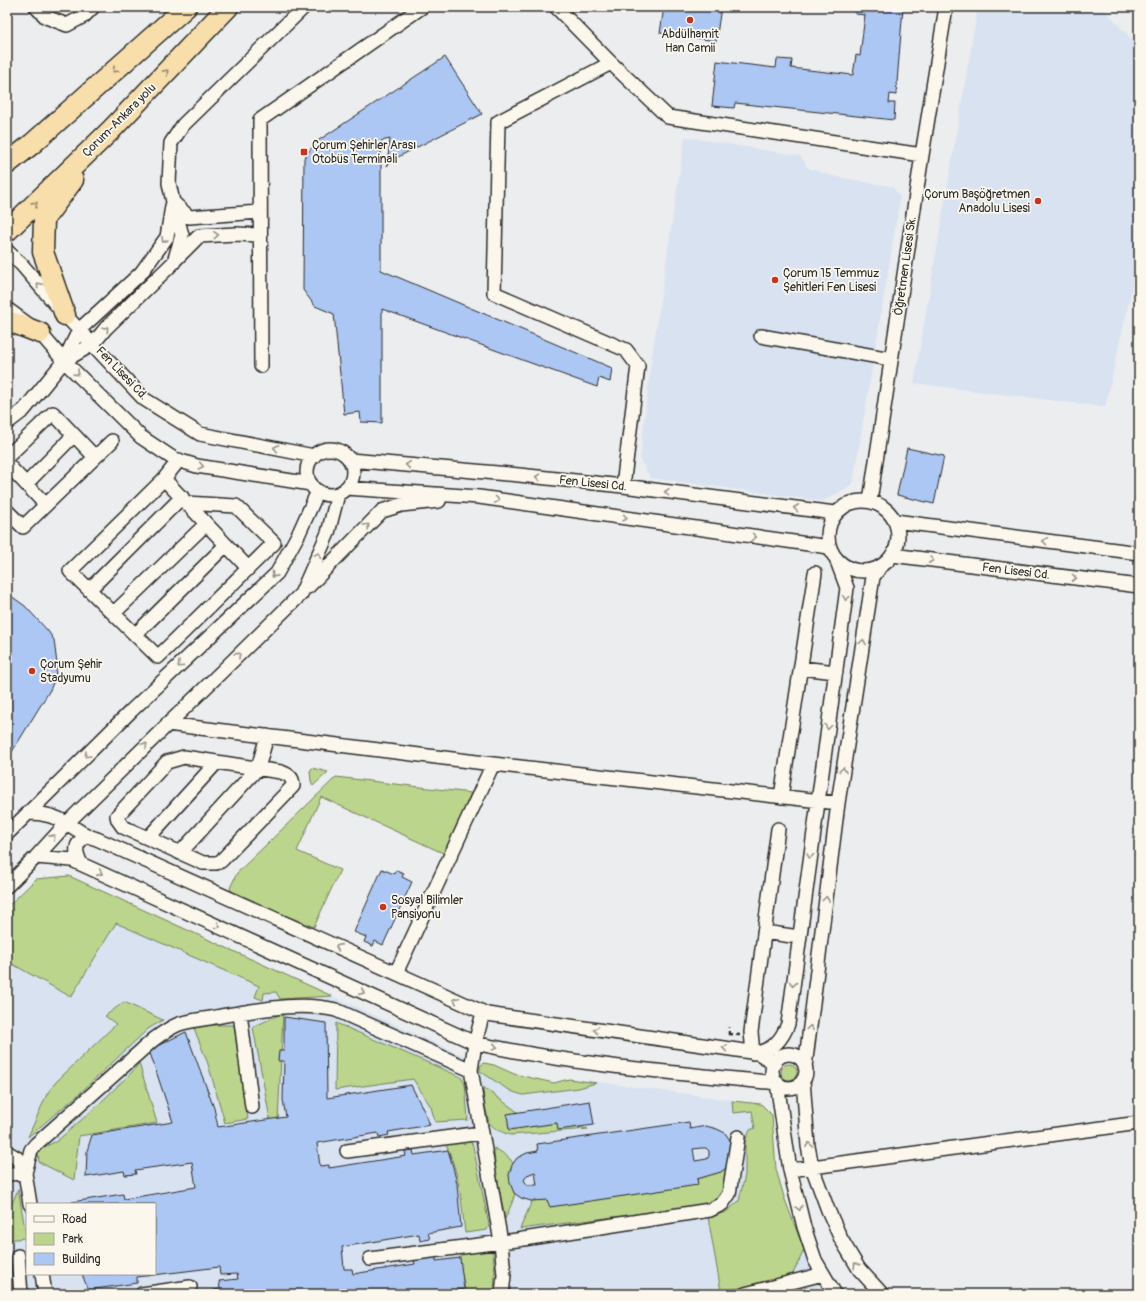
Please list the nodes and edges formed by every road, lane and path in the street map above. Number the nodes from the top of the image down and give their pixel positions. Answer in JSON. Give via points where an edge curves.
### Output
{"nodes":[{"id":1,"x":36,"y":7,"type":"edge"},
{"id":2,"x":93,"y":7,"type":"edge"},
{"id":3,"x":186,"y":7,"type":"edge"},
{"id":4,"x":228,"y":7,"type":"edge"},
{"id":5,"x":304,"y":7,"type":"edge"},
{"id":6,"x":422,"y":7,"type":"edge"},
{"id":7,"x":556,"y":7,"type":"edge"},
{"id":8,"x":946,"y":7,"type":"edge"},
{"id":9,"x":611,"y":63,"type":"junction"},
{"id":10,"x":112,"y":128,"type":"junction"},
{"id":11,"x":32,"y":144,"type":"junction"},
{"id":12,"x":7,"y":150,"type":"edge"},
{"id":13,"x":922,"y":155,"type":"junction"},
{"id":14,"x":7,"y":164,"type":"edge"},
{"id":15,"x":173,"y":202,"type":"junction"},
{"id":16,"x":260,"y":212,"type":"junction"},
{"id":17,"x":7,"y":231,"type":"edge"},
{"id":18,"x":260,"y":235,"type":"junction"},
{"id":19,"x":7,"y":251,"type":"edge"},
{"id":20,"x":174,"y":262,"type":"junction"},
{"id":21,"x":7,"y":309,"type":"edge"},
{"id":22,"x":65,"y":315,"type":"junction"},
{"id":23,"x":7,"y":322,"type":"edge"},
{"id":24,"x":79,"y":330,"type":"junction"},
{"id":25,"x":40,"y":333,"type":"junction"},
{"id":26,"x":761,"y":336,"type":"dead end"},
{"id":27,"x":93,"y":344,"type":"junction"},
{"id":28,"x":891,"y":359,"type":"junction"},
{"id":29,"x":64,"y":361,"type":"junction"},
{"id":30,"x":261,"y":366,"type":"dead end"},
{"id":31,"x":7,"y":423,"type":"edge"},
{"id":32,"x":74,"y":435,"type":"junction"},
{"id":33,"x":112,"y":441,"type":"dead end"},
{"id":34,"x":314,"y":456,"type":"junction"},
{"id":35,"x":7,"y":457,"type":"edge"},
{"id":36,"x":95,"y":457,"type":"junction"},
{"id":37,"x":179,"y":460,"type":"junction"},
{"id":38,"x":350,"y":460,"type":"junction"},
{"id":39,"x":7,"y":464,"type":"edge"},
{"id":40,"x":164,"y":479,"type":"junction"},
{"id":41,"x":26,"y":484,"type":"junction"},
{"id":42,"x":623,"y":486,"type":"junction"},
{"id":43,"x":314,"y":488,"type":"junction"},
{"id":44,"x":342,"y":491,"type":"junction"},
{"id":45,"x":479,"y":497,"type":"junction"},
{"id":46,"x":184,"y":500,"type":"junction"},
{"id":47,"x":870,"y":501,"type":"junction"},
{"id":48,"x":46,"y":505,"type":"junction"},
{"id":49,"x":7,"y":511,"type":"edge"},
{"id":50,"x":834,"y":513,"type":"junction"},
{"id":51,"x":895,"y":521,"type":"junction"},
{"id":52,"x":206,"y":524,"type":"junction"},
{"id":53,"x":226,"y":545,"type":"junction"},
{"id":54,"x":829,"y":547,"type":"junction"},
{"id":55,"x":1139,"y":553,"type":"edge"},
{"id":56,"x":892,"y":555,"type":"junction"},
{"id":57,"x":837,"y":561,"type":"junction"},
{"id":58,"x":881,"y":566,"type":"junction"},
{"id":59,"x":248,"y":568,"type":"junction"},
{"id":60,"x":815,"y":573,"type":"dead end"},
{"id":61,"x":1139,"y":586,"type":"edge"},
{"id":62,"x":90,"y":590,"type":"junction"},
{"id":63,"x":301,"y":594,"type":"junction"},
{"id":64,"x":114,"y":613,"type":"junction"},
{"id":65,"x":136,"y":635,"type":"junction"},
{"id":66,"x":800,"y":668,"type":"junction"},
{"id":67,"x":836,"y":672,"type":"junction"},
{"id":68,"x":167,"y":724,"type":"junction"},
{"id":69,"x":267,"y":736,"type":"junction"},
{"id":70,"x":217,"y":762,"type":"junction"},
{"id":71,"x":493,"y":764,"type":"junction"},
{"id":72,"x":258,"y":768,"type":"junction"},
{"id":73,"x":781,"y":797,"type":"junction"},
{"id":74,"x":818,"y":801,"type":"junction"},
{"id":75,"x":838,"y":803,"type":"junction"},
{"id":76,"x":28,"y":813,"type":"junction"},
{"id":77,"x":67,"y":823,"type":"junction"},
{"id":78,"x":778,"y":830,"type":"dead end"},
{"id":79,"x":7,"y":834,"type":"edge"},
{"id":80,"x":86,"y":836,"type":"junction"},
{"id":81,"x":148,"y":838,"type":"junction"},
{"id":82,"x":180,"y":853,"type":"junction"},
{"id":83,"x":36,"y":857,"type":"junction"},
{"id":84,"x":81,"y":864,"type":"junction"},
{"id":85,"x":7,"y":886,"type":"edge"},
{"id":86,"x":764,"y":932,"type":"junction"},
{"id":87,"x":799,"y":937,"type":"junction"},
{"id":88,"x":396,"y":973,"type":"junction"},
{"id":89,"x":240,"y":1013,"type":"junction"},
{"id":90,"x":483,"y":1013,"type":"junction"},
{"id":91,"x":781,"y":1039,"type":"junction"},
{"id":92,"x":475,"y":1043,"type":"junction"},
{"id":93,"x":756,"y":1053,"type":"junction"},
{"id":94,"x":778,"y":1060,"type":"junction"},
{"id":95,"x":471,"y":1070,"type":"junction"},
{"id":96,"x":804,"y":1074,"type":"junction"},
{"id":97,"x":777,"y":1083,"type":"junction"},
{"id":98,"x":252,"y":1107,"type":"dead end"},
{"id":99,"x":1139,"y":1123,"type":"edge"},
{"id":100,"x":481,"y":1133,"type":"junction"},
{"id":101,"x":738,"y":1137,"type":"dead end"},
{"id":102,"x":347,"y":1151,"type":"dead end"},
{"id":103,"x":7,"y":1152,"type":"edge"},
{"id":104,"x":812,"y":1167,"type":"junction"},
{"id":105,"x":790,"y":1170,"type":"junction"},
{"id":106,"x":25,"y":1173,"type":"junction"},
{"id":107,"x":7,"y":1174,"type":"edge"},
{"id":108,"x":30,"y":1203,"type":"edge"},
{"id":109,"x":501,"y":1242,"type":"junction"},
{"id":110,"x":18,"y":1256,"type":"dead end"},
{"id":111,"x":370,"y":1259,"type":"dead end"},
{"id":112,"x":823,"y":1274,"type":"junction"},
{"id":113,"x":42,"y":1275,"type":"edge"},
{"id":114,"x":190,"y":1287,"type":"dead end"},
{"id":115,"x":21,"y":1294,"type":"edge"},
{"id":116,"x":45,"y":1294,"type":"edge"},
{"id":117,"x":142,"y":1294,"type":"edge"},
{"id":118,"x":502,"y":1294,"type":"edge"},
{"id":119,"x":745,"y":1294,"type":"edge"},
{"id":120,"x":835,"y":1294,"type":"edge"},
{"id":121,"x":882,"y":1294,"type":"edge"}],
"edges":[{"from":1,"to":2,"type":"street","via":[[46,17],[67,25],[84,16]]},
{"from":3,"to":11,"type":"highway","one_way":true},
{"from":10,"to":4,"type":"highway","name":"Çorum-Ankara yolu","one_way":true},
{"from":5,"to":15,"type":"street","via":[[183,125],[171,143],[169,183]]},
{"from":6,"to":16,"type":"street","via":[[260,120]]},
{"from":7,"to":9,"type":"street"},
{"from":8,"to":13,"type":"street","name":"Öğretmen Lisesi Sk."},
{"from":9,"to":13,"type":"street","via":[[668,117]]},
{"from":9,"to":42,"type":"street","via":[[498,122],[494,292],[626,350],[638,366]]},
{"from":17,"to":10,"type":"highway","name":"Çorum-Ankara yolu","one_way":true},
{"from":10,"to":22,"type":"highway","via":[[44,219],[43,252]]},
{"from":11,"to":12,"type":"highway"},
{"from":11,"to":14,"type":"highway"},
{"from":13,"to":28,"type":"street","name":"Öğretmen Lisesi Sk."},
{"from":15,"to":16,"type":"street","via":[[189,217]]},
{"from":15,"to":20,"type":"street","via":[[182,235]]},
{"from":15,"to":24,"type":"street","one_way":true,"via":[[167,237],[141,273]]},
{"from":16,"to":18,"type":"street"},
{"from":20,"to":18,"type":"street","one_way":true,"via":[[199,236]]},
{"from":18,"to":30,"type":"street"},
{"from":22,"to":19,"type":"street","name":"Fen Lisesi Cd.","one_way":true},
{"from":27,"to":20,"type":"street","one_way":true},
{"from":21,"to":25,"type":"street"},
{"from":22,"to":24,"type":"street","name":"Fen Lisesi Cd."},
{"from":23,"to":25,"type":"highway"},
{"from":24,"to":27,"type":"street","name":"Fen Lisesi Cd."},
{"from":24,"to":29,"type":"street"},
{"from":25,"to":29,"type":"street"},
{"from":26,"to":28,"type":"street"},
{"from":27,"to":29,"type":"street"},
{"from":34,"to":27,"type":"street","name":"Fen Lisesi Cd.","one_way":true,"via":[[200,434],[144,399]]},
{"from":28,"to":47,"type":"street","name":"Öğretmen Lisesi Sk."},
{"from":29,"to":31,"type":"street","via":[[24,410]]},
{"from":29,"to":37,"type":"street","one_way":true,"via":[[142,436]]},
{"from":32,"to":35,"type":"street","via":[[53,413]]},
{"from":32,"to":36,"type":"street"},
{"from":32,"to":41,"type":"street"},
{"from":33,"to":36,"type":"street"},
{"from":34,"to":38,"type":"street","via":[[333,449]]},
{"from":34,"to":43,"type":"street","via":[[307,469]]},
{"from":36,"to":48,"type":"street"},
{"from":37,"to":40,"type":"street"},
{"from":37,"to":43,"type":"street","one_way":true,"via":[[197,466]]},
{"from":42,"to":38,"type":"street","name":"Fen Lisesi Cd.","one_way":true},
{"from":38,"to":44,"type":"street","via":[[353,475],[351,482]]},
{"from":39,"to":41,"type":"street"},
{"from":40,"to":46,"type":"street"},
{"from":40,"to":62,"type":"street","via":[[70,571]]},
{"from":41,"to":48,"type":"street"},
{"from":50,"to":42,"type":"street","name":"Fen Lisesi Cd.","one_way":true},
{"from":43,"to":44,"type":"street","via":[[331,495]]},
{"from":43,"to":76,"type":"street","one_way":true,"via":[[299,533],[277,573]]},
{"from":44,"to":45,"type":"street"},
{"from":63,"to":44,"type":"street","one_way":true,"via":[[328,533]]},
{"from":45,"to":54,"type":"street","one_way":true},
{"from":63,"to":45,"type":"street","one_way":true,"via":[[382,511],[401,504]]},
{"from":46,"to":52,"type":"street"},
{"from":46,"to":59,"type":"street","via":[[236,506],[274,543]]},
{"from":46,"to":62,"type":"street"},
{"from":47,"to":50,"type":"street","via":[[860,500],[846,504]]},
{"from":47,"to":51,"type":"street","via":[[886,509]]},
{"from":48,"to":49,"type":"street","via":[[23,527]]},
{"from":50,"to":54,"type":"street","via":[[827,530]]},
{"from":55,"to":51,"type":"street","one_way":true},
{"from":51,"to":56,"type":"street","via":[[898,538]]},
{"from":52,"to":53,"type":"street"},
{"from":52,"to":64,"type":"street"},
{"from":53,"to":59,"type":"street"},
{"from":53,"to":65,"type":"street"},
{"from":54,"to":57,"type":"street"},
{"from":56,"to":58,"type":"street"},
{"from":56,"to":61,"type":"street","name":"Fen Lisesi Cd.","one_way":true},
{"from":57,"to":58,"type":"street","via":[[850,569],[866,571]]},
{"from":57,"to":67,"type":"street","one_way":true,"via":[[847,588]]},
{"from":75,"to":58,"type":"street","one_way":true,"via":[[873,577]]},
{"from":59,"to":65,"type":"street","via":[[158,657]]},
{"from":60,"to":66,"type":"street"},
{"from":62,"to":64,"type":"street"},
{"from":68,"to":63,"type":"street","one_way":true},
{"from":64,"to":65,"type":"street"},
{"from":66,"to":67,"type":"street"},
{"from":66,"to":73,"type":"street"},
{"from":67,"to":74,"type":"street","one_way":true},
{"from":68,"to":69,"type":"street"},
{"from":77,"to":68,"type":"street","one_way":true},
{"from":69,"to":71,"type":"street"},
{"from":69,"to":72,"type":"street"},
{"from":70,"to":72,"type":"street"},
{"from":70,"to":81,"type":"street"},
{"from":70,"to":81,"type":"street","via":[[184,757],[167,762],[117,816],[123,827]]},
{"from":71,"to":73,"type":"street"},
{"from":71,"to":88,"type":"street"},
{"from":72,"to":82,"type":"street"},
{"from":72,"to":82,"type":"street","via":[[288,774],[293,779],[294,786],[221,861],[203,863]]},
{"from":73,"to":74,"type":"street"},
{"from":74,"to":75,"type":"street"},
{"from":74,"to":87,"type":"street","one_way":true},
{"from":96,"to":75,"type":"street","one_way":true},
{"from":76,"to":77,"type":"street","via":[[52,816]]},
{"from":76,"to":79,"type":"street"},
{"from":77,"to":80,"type":"street"},
{"from":83,"to":77,"type":"street","one_way":true},
{"from":78,"to":86,"type":"street"},
{"from":80,"to":84,"type":"street","via":[[77,846]]},
{"from":88,"to":80,"type":"street","one_way":true},
{"from":81,"to":82,"type":"street"},
{"from":83,"to":84,"type":"street","via":[[72,860]]},
{"from":83,"to":85,"type":"street"},
{"from":84,"to":92,"type":"street","one_way":true},
{"from":86,"to":87,"type":"street"},
{"from":86,"to":93,"type":"street","via":[[751,1032]]},
{"from":87,"to":91,"type":"street","one_way":true,"via":[[788,1024]]},
{"from":90,"to":88,"type":"street","one_way":true},
{"from":89,"to":95,"type":"street","via":[[303,1005],[336,1010]]},
{"from":89,"to":98,"type":"street"},
{"from":89,"to":106,"type":"street","via":[[180,1024],[153,1040],[36,1144],[31,1150]]},
{"from":90,"to":92,"type":"street"},
{"from":93,"to":90,"type":"street","one_way":true},
{"from":91,"to":93,"type":"street","via":[[775,1046]]},
{"from":91,"to":94,"type":"street"},
{"from":92,"to":95,"type":"street"},
{"from":92,"to":97,"type":"street","one_way":true,"via":[[527,1054],[663,1072]]},
{"from":93,"to":94,"type":"street"},
{"from":94,"to":96,"type":"street","via":[[794,1055],[799,1058]]},
{"from":94,"to":97,"type":"street","via":[[772,1073]]},
{"from":95,"to":100,"type":"street"},
{"from":96,"to":97,"type":"street","via":[[797,1086],[792,1088]]},
{"from":104,"to":96,"type":"street","one_way":true,"via":[[808,1146]]},
{"from":97,"to":105,"type":"street"},
{"from":99,"to":104,"type":"street"},
{"from":100,"to":102,"type":"street"},
{"from":100,"to":109,"type":"street"},
{"from":101,"to":109,"type":"street","via":[[729,1194],[716,1208]]},
{"from":103,"to":106,"type":"street","via":[[17,1158]]},
{"from":104,"to":105,"type":"street"},
{"from":121,"to":104,"type":"street","one_way":true,"via":[[859,1269],[841,1240]]},
{"from":105,"to":112,"type":"street","one_way":true,"via":[[804,1227],[815,1260]]},
{"from":106,"to":107,"type":"street"},
{"from":106,"to":108,"type":"street"},
{"from":109,"to":111,"type":"street"},
{"from":109,"to":118,"type":"street","via":[[504,1275]]},
{"from":110,"to":115,"type":"street"},
{"from":112,"to":119,"type":"street"},
{"from":112,"to":120,"type":"street"},
{"from":113,"to":116,"type":"street"},
{"from":114,"to":117,"type":"street"}]}
